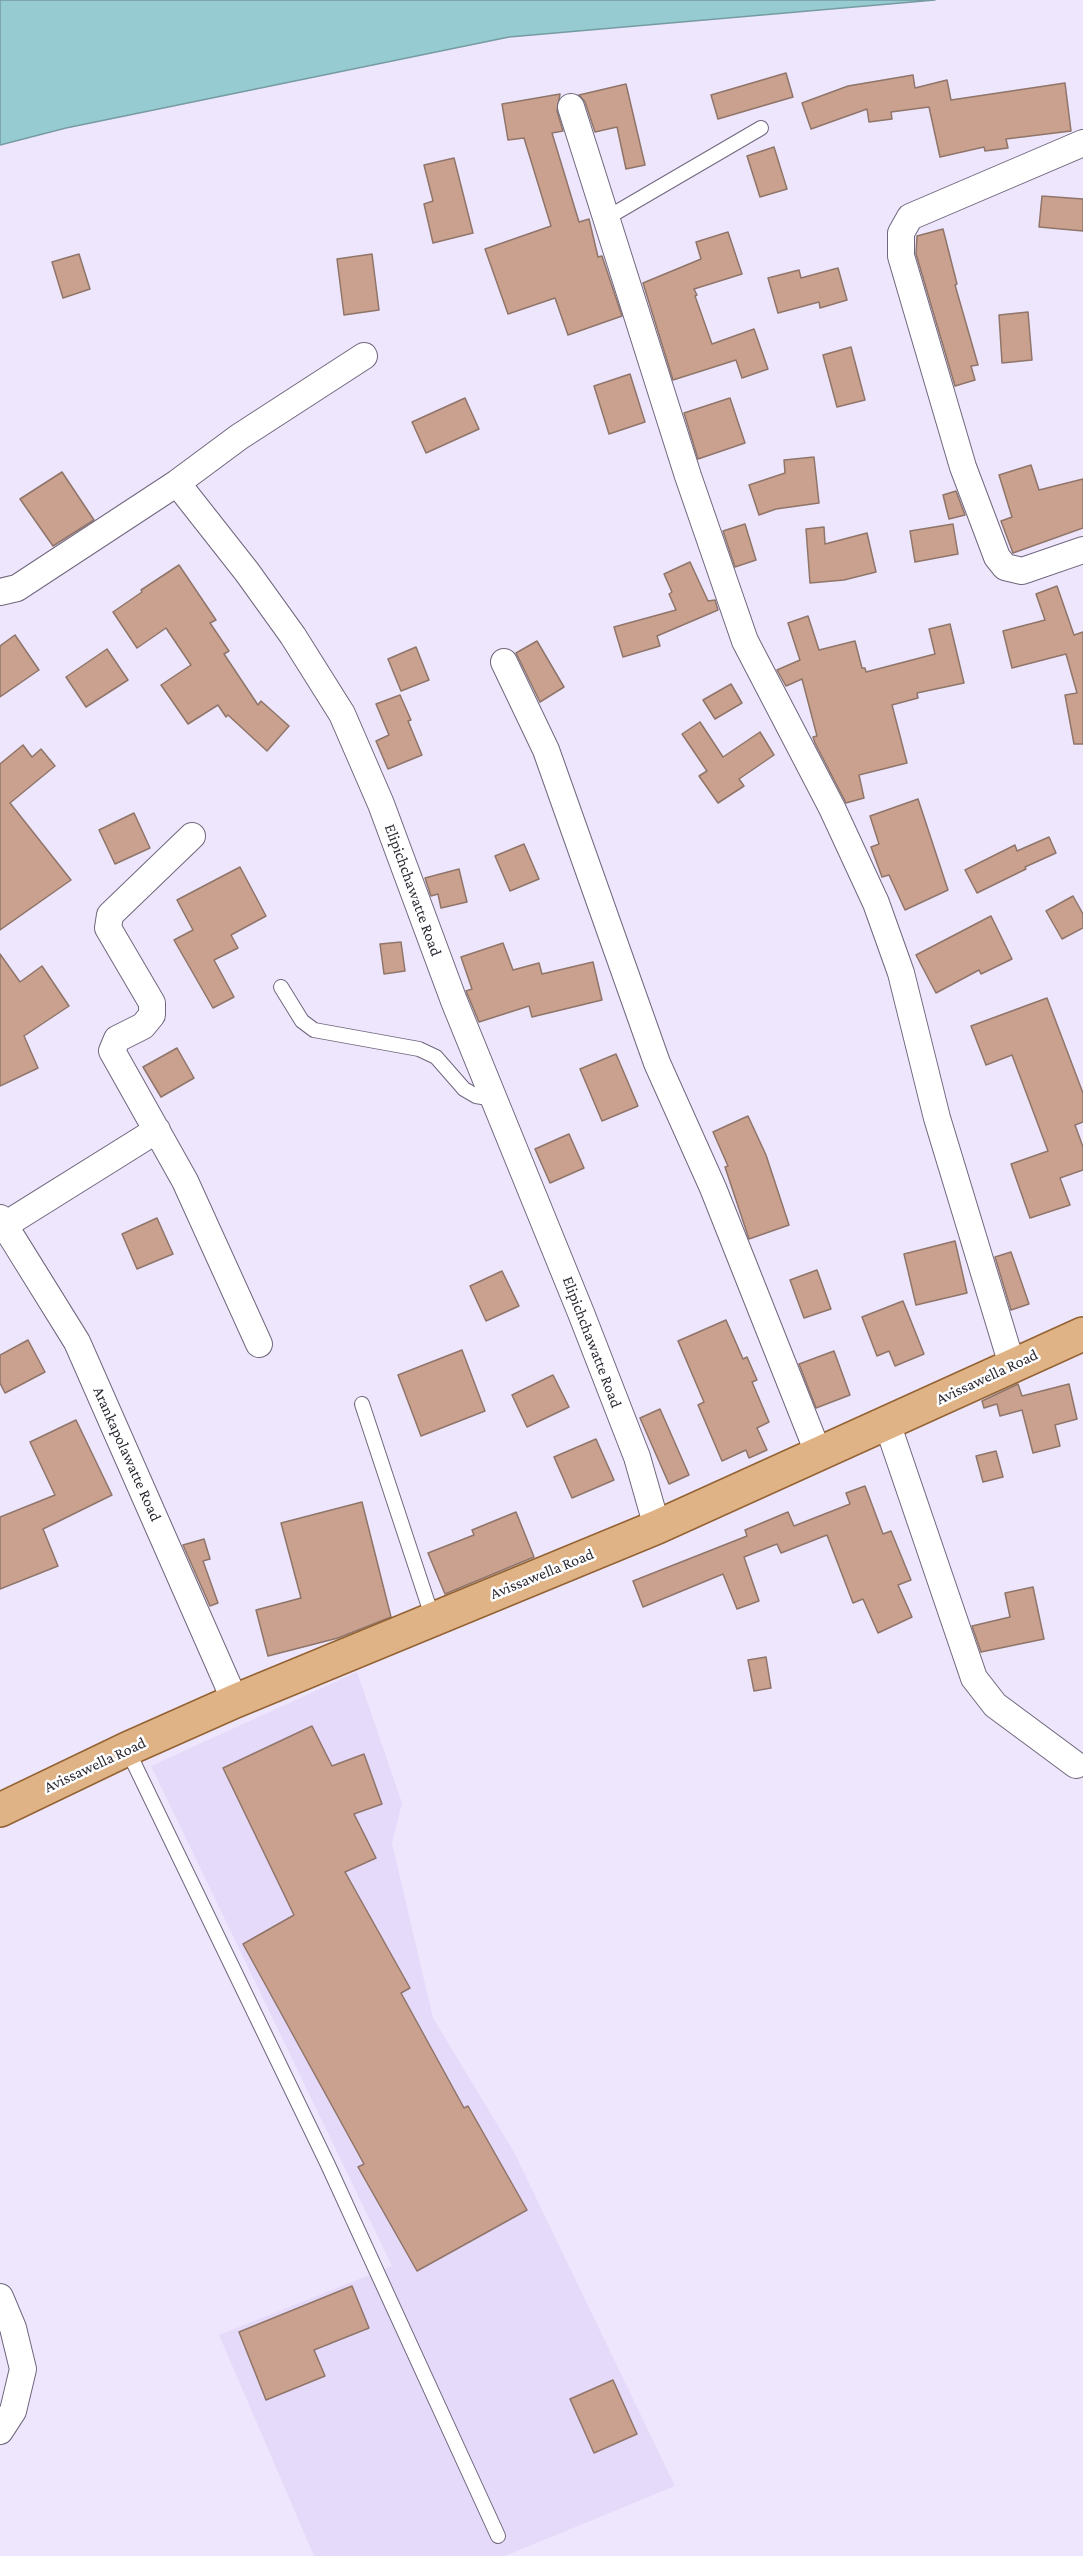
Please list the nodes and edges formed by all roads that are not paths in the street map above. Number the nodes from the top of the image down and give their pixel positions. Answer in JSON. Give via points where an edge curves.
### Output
{"nodes":[{"id":1,"x":571,"y":107,"type":"dead end"},
{"id":2,"x":761,"y":128,"type":"dead end"},
{"id":3,"x":1083,"y":143,"type":"edge"},
{"id":4,"x":605,"y":219,"type":"junction"},
{"id":5,"x":364,"y":356,"type":"dead end"},
{"id":6,"x":177,"y":483,"type":"junction"},
{"id":7,"x":1083,"y":550,"type":"edge"},
{"id":8,"x":0,"y":592,"type":"edge"},
{"id":9,"x":504,"y":662,"type":"dead end"},
{"id":10,"x":192,"y":836,"type":"dead end"},
{"id":11,"x":281,"y":987,"type":"dead end"},
{"id":12,"x":494,"y":1099,"type":"junction"},
{"id":13,"x":157,"y":1130,"type":"junction"},
{"id":14,"x":2,"y":1221,"type":"edge"},
{"id":15,"x":1083,"y":1334,"type":"edge"},
{"id":16,"x":259,"y":1344,"type":"dead end"},
{"id":17,"x":1012,"y":1365,"type":"junction"},
{"id":18,"x":362,"y":1404,"type":"dead end"},
{"id":19,"x":887,"y":1423,"type":"junction"},
{"id":20,"x":819,"y":1455,"type":"junction"},
{"id":21,"x":657,"y":1527,"type":"junction"},
{"id":22,"x":433,"y":1619,"type":"junction"},
{"id":23,"x":235,"y":1701,"type":"junction"},
{"id":24,"x":128,"y":1749,"type":"junction"},
{"id":25,"x":1076,"y":1765,"type":"dead end"},
{"id":26,"x":0,"y":1810,"type":"edge"},
{"id":27,"x":0,"y":2296,"type":"edge"},
{"id":28,"x":0,"y":2431,"type":"edge"},
{"id":29,"x":498,"y":2536,"type":"dead end"}],
"edges":[{"from":1,"to":4,"type":"street"},
{"from":2,"to":4,"type":"lane"},
{"from":3,"to":7,"type":"street","via":[[910,216],[901,233],[901,256],[963,467],[997,557],[1005,567],[1022,571]]},
{"from":4,"to":17,"type":"street","via":[[745,641],[832,808],[876,903],[901,973],[937,1118]]},
{"from":5,"to":6,"type":"street","via":[[239,437]]},
{"from":6,"to":8,"type":"street","via":[[17,588]]},
{"from":6,"to":12,"type":"street","name":"Elipichchawatte Road","via":[[293,636],[342,714],[381,804]]},
{"from":9,"to":20,"type":"street","via":[[546,750],[649,1042],[713,1188]]},
{"from":10,"to":13,"type":"street","via":[[110,915],[108,928],[152,1003],[152,1015],[143,1026],[117,1039],[112,1051]]},
{"from":11,"to":12,"type":"lane","via":[[302,1021],[314,1030],[419,1049],[436,1057],[464,1089]]},
{"from":12,"to":21,"type":"street","name":"Elipichchawatte Road","via":[[633,1446]]},
{"from":13,"to":14,"type":"street"},
{"from":13,"to":16,"type":"street"},
{"from":14,"to":23,"type":"street","name":"Arankapolawatte Road","via":[[77,1342]]},
{"from":15,"to":17,"type":"main road","name":"Avissawella Road"},
{"from":17,"to":19,"type":"main road","name":"Avissawella Road"},
{"from":18,"to":22,"type":"lane"},
{"from":19,"to":20,"type":"main road","name":"Avissawella Road"},
{"from":19,"to":25,"type":"street","via":[[974,1678],[995,1705]]},
{"from":20,"to":21,"type":"main road","name":"Avissawella Road"},
{"from":21,"to":22,"type":"main road","name":"Avissawella Road"},
{"from":22,"to":23,"type":"main road","name":"Avissawella Road"},
{"from":23,"to":24,"type":"main road","name":"Avissawella Road"},
{"from":24,"to":26,"type":"main road","name":"Avissawella Road"},
{"from":24,"to":29,"type":"lane","via":[[328,2165]]},
{"from":27,"to":28,"type":"street","via":[[23,2369],[13,2411]]}]}
